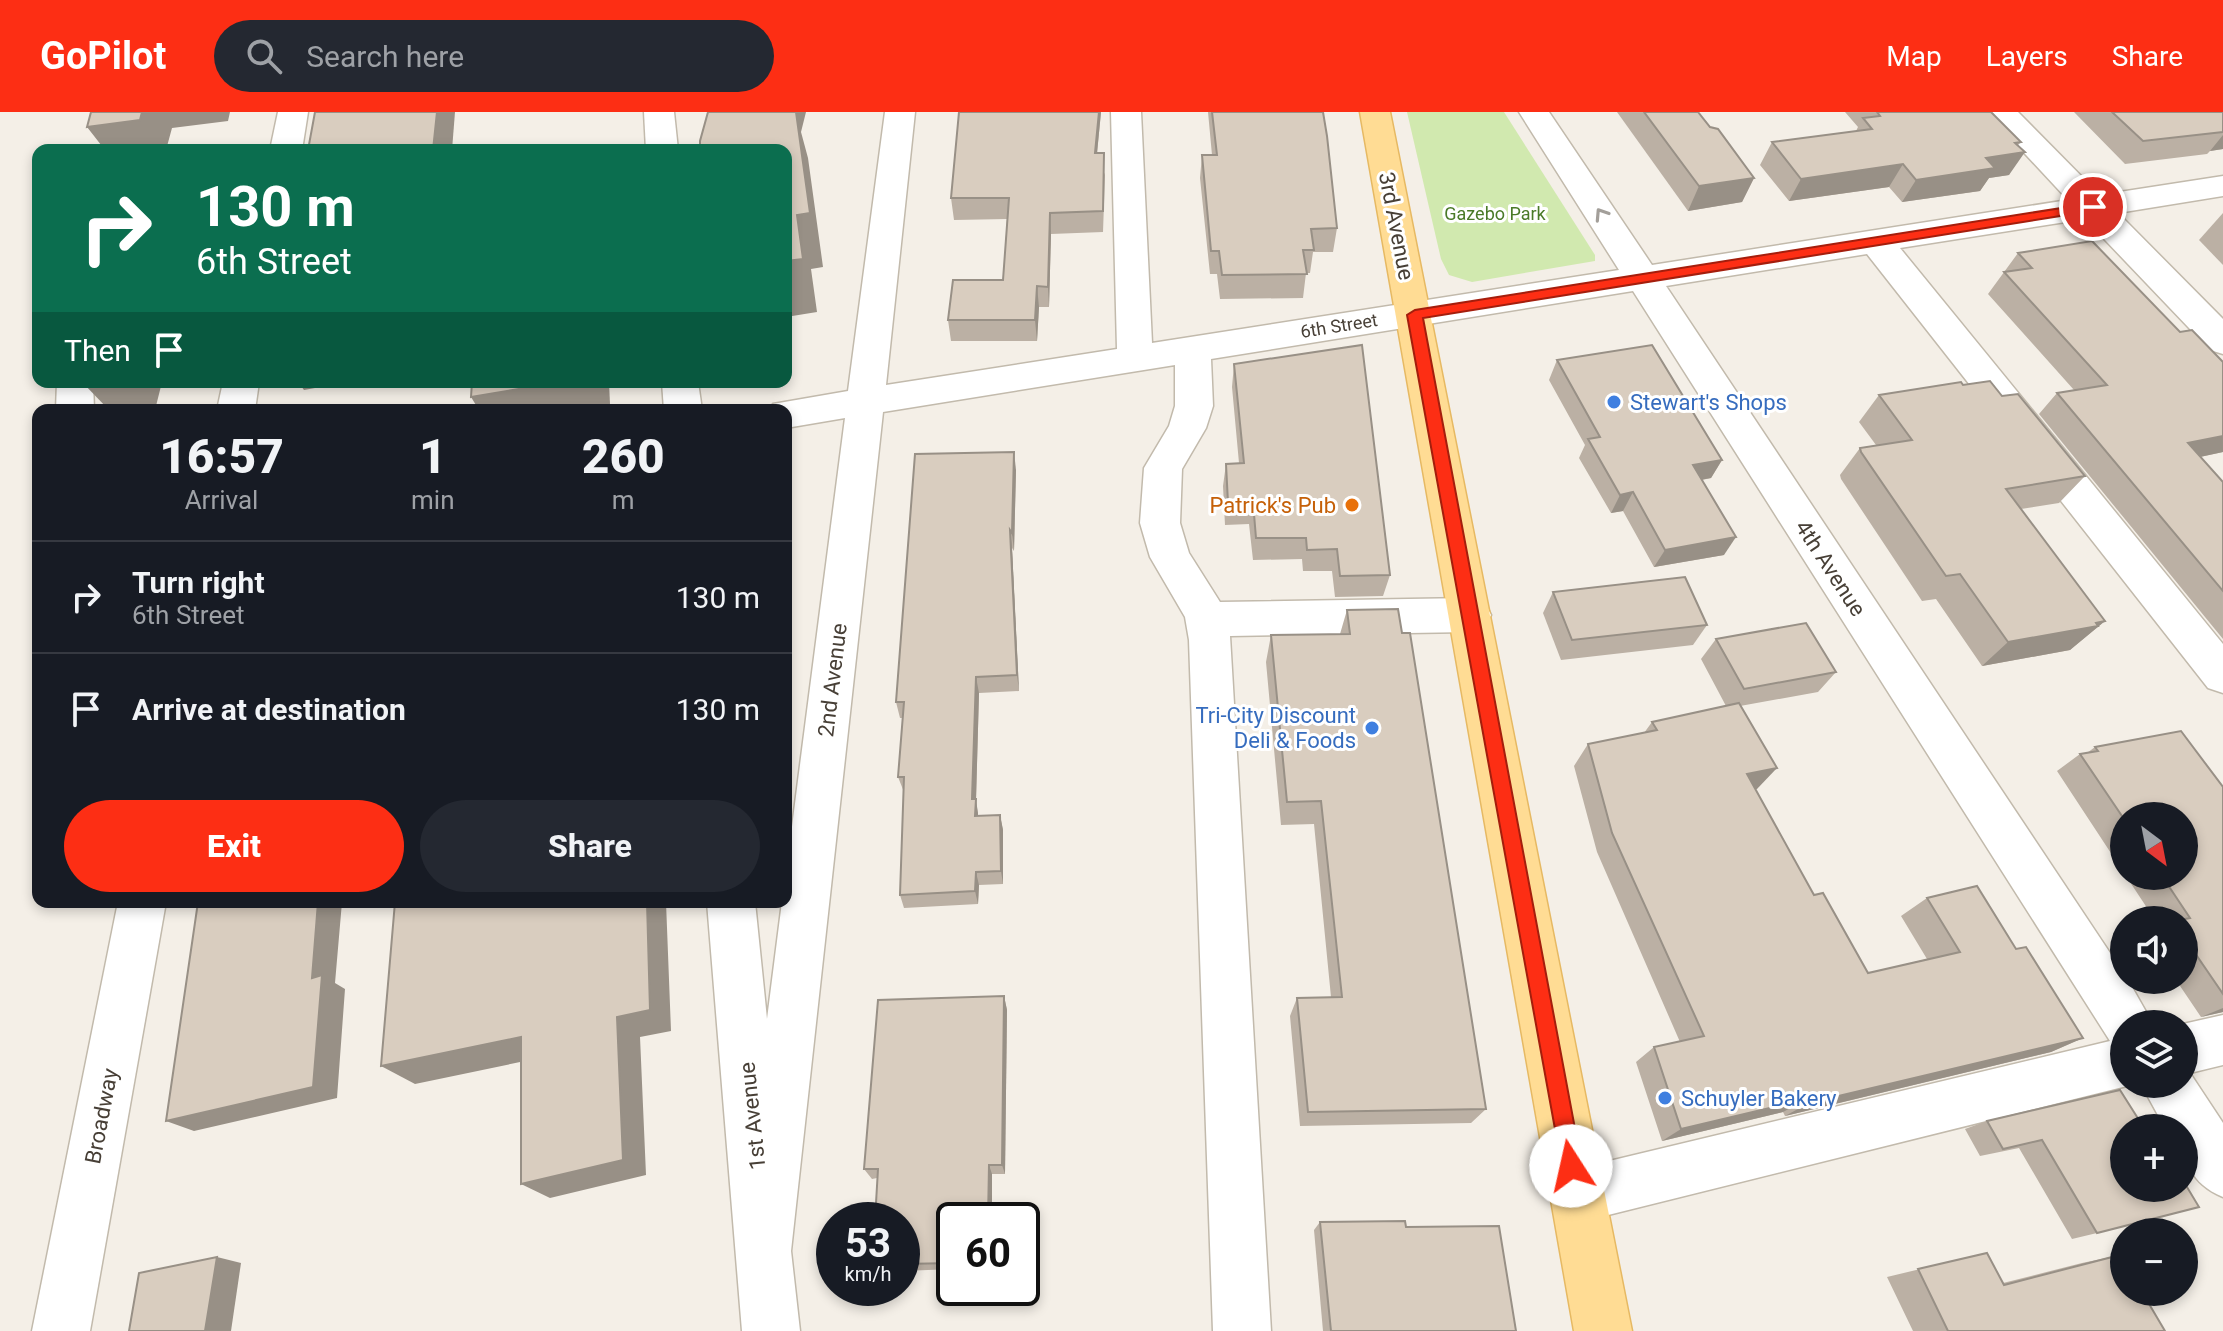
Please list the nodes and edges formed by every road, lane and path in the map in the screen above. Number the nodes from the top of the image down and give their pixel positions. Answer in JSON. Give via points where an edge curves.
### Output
{"nodes":[{"id":1,"x":293,"y":112,"type":"edge"},
{"id":2,"x":659,"y":112,"type":"edge"},
{"id":3,"x":900,"y":112,"type":"edge"},
{"id":4,"x":1126,"y":112,"type":"edge"},
{"id":5,"x":1375,"y":112,"type":"edge"},
{"id":6,"x":1534,"y":112,"type":"edge"},
{"id":7,"x":2001,"y":112,"type":"edge"},
{"id":8,"x":287,"y":144,"type":"edge"},
{"id":9,"x":662,"y":144,"type":"edge"},
{"id":10,"x":2223,"y":186,"type":"edge"},
{"id":11,"x":2093,"y":207,"type":"junction"},
{"id":12,"x":1876,"y":242,"type":"junction"},
{"id":13,"x":1644,"y":280,"type":"junction"},
{"id":14,"x":1415,"y":315,"type":"junction"},
{"id":15,"x":2223,"y":341,"type":"edge"},
{"id":16,"x":1193,"y":349,"type":"junction"},
{"id":17,"x":1135,"y":358,"type":"junction"},
{"id":18,"x":865,"y":401,"type":"junction"},
{"id":19,"x":792,"y":413,"type":"edge"},
{"id":20,"x":1470,"y":615,"type":"junction"},
{"id":21,"x":1206,"y":619,"type":"junction"},
{"id":22,"x":2223,"y":675,"type":"edge"},
{"id":23,"x":141,"y":908,"type":"edge"},
{"id":24,"x":732,"y":908,"type":"edge"},
{"id":25,"x":2119,"y":1010,"type":"edge"},
{"id":26,"x":2223,"y":1040,"type":"edge"},
{"id":27,"x":2198,"y":1046,"type":"edge"},
{"id":28,"x":2110,"y":1066,"type":"edge"},
{"id":29,"x":2176,"y":1098,"type":"edge"},
{"id":30,"x":2223,"y":1170,"type":"edge"},
{"id":31,"x":1576,"y":1196,"type":"junction"},
{"id":32,"x":765,"y":1248,"type":"junction"},
{"id":33,"x":61,"y":1331,"type":"edge"},
{"id":34,"x":771,"y":1331,"type":"edge"},
{"id":35,"x":1242,"y":1331,"type":"edge"},
{"id":36,"x":1603,"y":1331,"type":"edge"}],
"edges":[{"from":1,"to":8,"type":"street"},
{"from":2,"to":9,"type":"street"},
{"from":3,"to":18,"type":"street","name":"2nd Avenue"},
{"from":4,"to":17,"type":"street"},
{"from":5,"to":14,"type":"main road","name":"3rd Avenue"},
{"from":13,"to":6,"type":"street","name":"4th Avenue","one_way":true},
{"from":7,"to":11,"type":"street"},
{"from":10,"to":11,"type":"street","name":"6th Street"},
{"from":11,"to":12,"type":"street","name":"6th Street"},
{"from":11,"to":15,"type":"street"},
{"from":12,"to":13,"type":"street","name":"6th Street"},
{"from":12,"to":22,"type":"street"},
{"from":13,"to":14,"type":"street","name":"6th Street"},
{"from":13,"to":25,"type":"street","name":"4th Avenue"},
{"from":14,"to":16,"type":"street","name":"6th Street"},
{"from":14,"to":20,"type":"main road","name":"3rd Avenue"},
{"from":16,"to":17,"type":"street","name":"6th Street"},
{"from":16,"to":21,"type":"street","via":[[1194,406],[1163,468],[1160,523],[1164,546]]},
{"from":17,"to":18,"type":"street","name":"6th Street"},
{"from":18,"to":19,"type":"street","name":"6th Street"},
{"from":18,"to":32,"type":"street","name":"2nd Avenue"},
{"from":20,"to":21,"type":"street"},
{"from":20,"to":31,"type":"main road","name":"3rd Avenue"},
{"from":21,"to":35,"type":"street"},
{"from":23,"to":33,"type":"street","name":"Broadway"},
{"from":24,"to":32,"type":"street","name":"1st Avenue"},
{"from":26,"to":27,"type":"street"},
{"from":28,"to":31,"type":"street"},
{"from":29,"to":30,"type":"street"},
{"from":31,"to":36,"type":"main road","name":"3rd Avenue"},
{"from":32,"to":34,"type":"street","name":"1st Avenue"}]}
